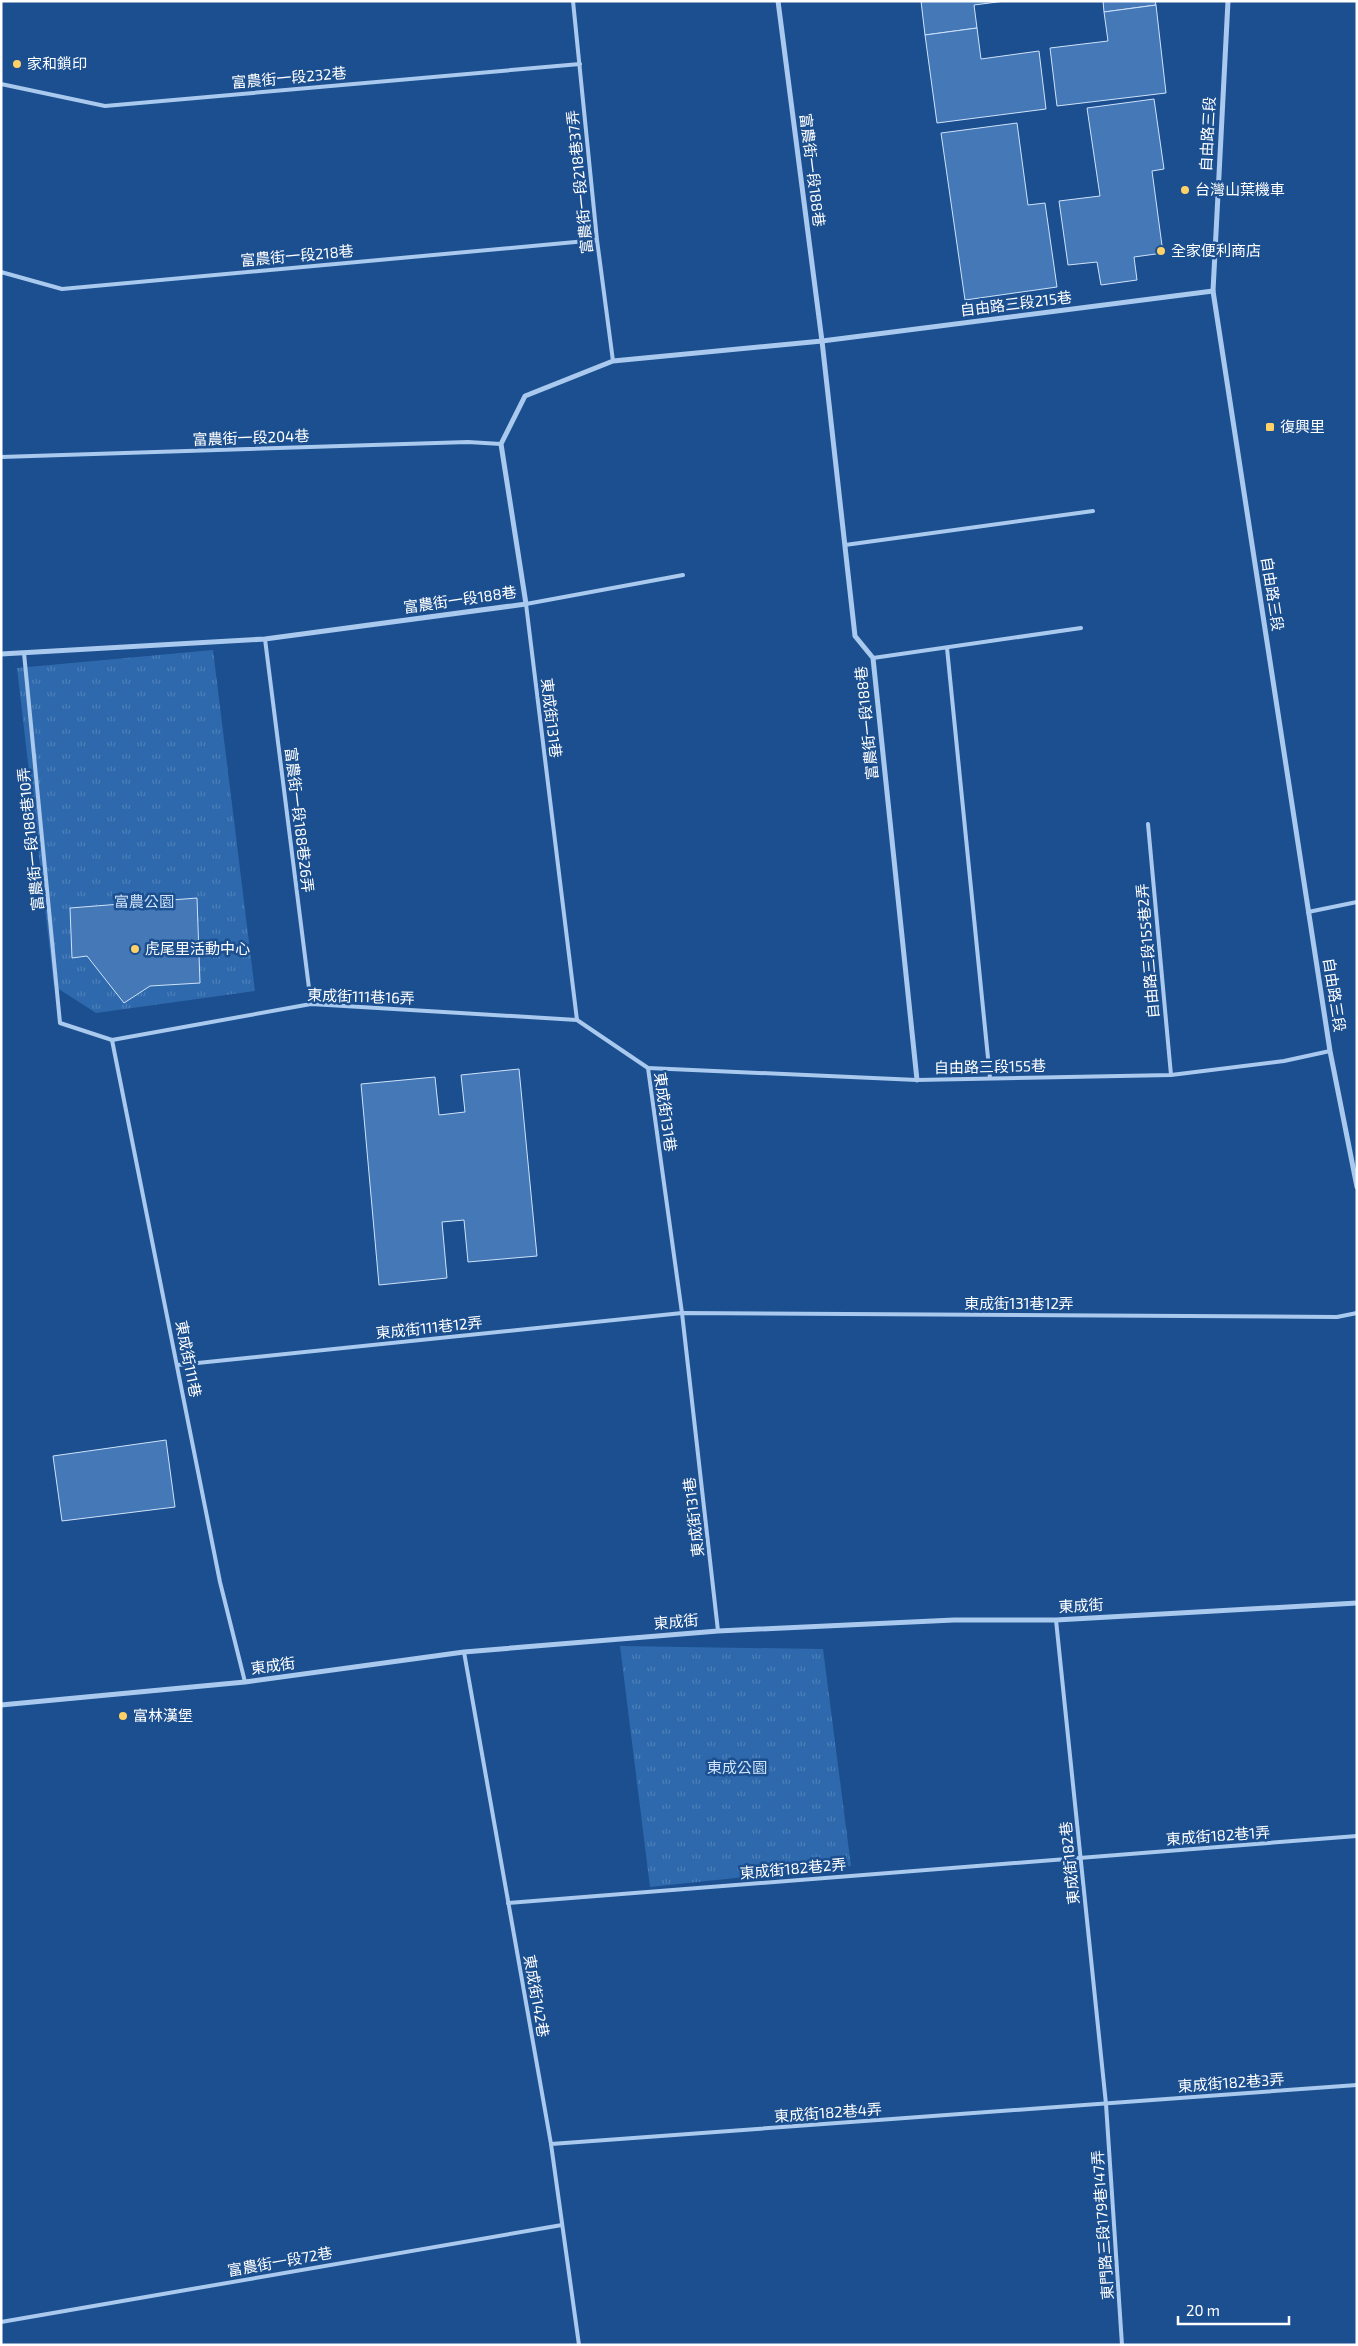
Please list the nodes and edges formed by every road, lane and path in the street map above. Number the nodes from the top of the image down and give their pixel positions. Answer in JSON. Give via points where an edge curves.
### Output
{"nodes":[{"id":1,"x":573,"y":1,"type":"edge"},
{"id":2,"x":778,"y":1,"type":"edge"},
{"id":3,"x":1228,"y":1,"type":"edge"},
{"id":4,"x":580,"y":64,"type":"junction"},
{"id":5,"x":1,"y":84,"type":"edge"},
{"id":6,"x":597,"y":240,"type":"junction"},
{"id":7,"x":1,"y":272,"type":"edge"},
{"id":8,"x":1213,"y":291,"type":"junction"},
{"id":9,"x":822,"y":341,"type":"junction"},
{"id":10,"x":613,"y":361,"type":"junction"},
{"id":11,"x":501,"y":444,"type":"junction"},
{"id":12,"x":1,"y":458,"type":"edge"},
{"id":13,"x":1094,"y":511,"type":"dead end"},
{"id":14,"x":845,"y":545,"type":"junction"},
{"id":15,"x":683,"y":575,"type":"dead end"},
{"id":16,"x":526,"y":604,"type":"junction"},
{"id":17,"x":1082,"y":628,"type":"dead end"},
{"id":18,"x":265,"y":639,"type":"junction"},
{"id":19,"x":947,"y":648,"type":"junction"},
{"id":20,"x":24,"y":653,"type":"junction"},
{"id":21,"x":1,"y":654,"type":"edge"},
{"id":22,"x":873,"y":658,"type":"junction"},
{"id":23,"x":1148,"y":824,"type":"dead end"},
{"id":24,"x":1357,"y":902,"type":"edge"},
{"id":25,"x":1308,"y":912,"type":"junction"},
{"id":26,"x":311,"y":1004,"type":"junction"},
{"id":27,"x":577,"y":1020,"type":"junction"},
{"id":28,"x":60,"y":1022,"type":"joint"},
{"id":29,"x":112,"y":1040,"type":"junction"},
{"id":30,"x":1330,"y":1051,"type":"junction"},
{"id":31,"x":648,"y":1068,"type":"junction"},
{"id":32,"x":1172,"y":1075,"type":"junction"},
{"id":33,"x":990,"y":1078,"type":"junction"},
{"id":34,"x":917,"y":1080,"type":"junction"},
{"id":35,"x":1357,"y":1187,"type":"edge"},
{"id":36,"x":682,"y":1313,"type":"junction"},
{"id":37,"x":1357,"y":1314,"type":"edge"},
{"id":38,"x":178,"y":1365,"type":"junction"},
{"id":39,"x":1357,"y":1603,"type":"edge"},
{"id":40,"x":1056,"y":1620,"type":"junction"},
{"id":41,"x":718,"y":1631,"type":"junction"},
{"id":42,"x":464,"y":1652,"type":"junction"},
{"id":43,"x":245,"y":1682,"type":"junction"},
{"id":44,"x":1,"y":1705,"type":"edge"},
{"id":45,"x":1357,"y":1836,"type":"edge"},
{"id":46,"x":1080,"y":1858,"type":"junction"},
{"id":47,"x":508,"y":1903,"type":"junction"},
{"id":48,"x":1357,"y":2085,"type":"edge"},
{"id":49,"x":1106,"y":2104,"type":"junction"},
{"id":50,"x":551,"y":2144,"type":"junction"},
{"id":51,"x":562,"y":2225,"type":"junction"},
{"id":52,"x":1,"y":2322,"type":"edge"},
{"id":53,"x":580,"y":2345,"type":"edge"},
{"id":54,"x":1122,"y":2345,"type":"edge"}],
"edges":[{"from":1,"to":4,"type":"lane","name":"富農街一段218巷37弄"},
{"from":2,"to":9,"type":"street","name":"富農街一段188巷"},
{"from":3,"to":8,"type":"street","name":"自由路三段"},
{"from":4,"to":5,"type":"lane","name":"富農街一段232巷","via":[[106,106]]},
{"from":4,"to":6,"type":"lane","name":"富農街一段218巷37弄"},
{"from":6,"to":7,"type":"lane","name":"富農街一段218巷","via":[[62,289]]},
{"from":6,"to":10,"type":"lane","name":"富農街一段218巷37弄"},
{"from":8,"to":9,"type":"street","name":"自由路三段215巷"},
{"from":8,"to":25,"type":"street","name":"自由路三段"},
{"from":9,"to":10,"type":"street"},
{"from":9,"to":14,"type":"street","name":"富農街一段188巷"},
{"from":10,"to":11,"type":"street","via":[[525,396]]},
{"from":11,"to":12,"type":"lane","name":"富農街一段204巷","via":[[468,442]]},
{"from":11,"to":16,"type":"street","name":"富農街一段188巷"},
{"from":13,"to":14,"type":"lane"},
{"from":14,"to":22,"type":"street","name":"富農街一段188巷","via":[[855,636]]},
{"from":15,"to":16,"type":"lane"},
{"from":16,"to":18,"type":"street","name":"富農街一段188巷"},
{"from":16,"to":27,"type":"lane","name":"東成街131巷"},
{"from":17,"to":19,"type":"lane"},
{"from":18,"to":20,"type":"street","name":"富農街一段188巷"},
{"from":18,"to":26,"type":"lane","name":"富農街一段188巷26弄"},
{"from":19,"to":22,"type":"lane"},
{"from":19,"to":33,"type":"lane"},
{"from":20,"to":21,"type":"street","name":"富農街一段188巷"},
{"from":20,"to":28,"type":"lane","name":"富農街一段188巷10弄"},
{"from":22,"to":34,"type":"street","name":"富農街一段188巷"},
{"from":23,"to":32,"type":"lane","name":"自由路三段155巷2弄"},
{"from":24,"to":25,"type":"lane"},
{"from":25,"to":30,"type":"street","name":"自由路三段"},
{"from":26,"to":27,"type":"lane","name":"東成街111巷16弄"},
{"from":26,"to":29,"type":"lane","name":"東成街111巷16弄"},
{"from":27,"to":31,"type":"lane","name":"東成街131巷"},
{"from":28,"to":29,"type":"lane","name":"東成街111巷16弄"},
{"from":29,"to":38,"type":"lane","name":"東成街111巷"},
{"from":30,"to":32,"type":"lane","name":"自由路三段155巷","via":[[1284,1061]]},
{"from":30,"to":35,"type":"street","name":"自由路三段"},
{"from":31,"to":34,"type":"lane","name":"自由路三段155巷"},
{"from":31,"to":36,"type":"lane","name":"東成街131巷"},
{"from":32,"to":33,"type":"lane","name":"自由路三段155巷"},
{"from":33,"to":34,"type":"lane","name":"自由路三段155巷"},
{"from":36,"to":37,"type":"lane","name":"東成街131巷12弄","via":[[1327,1317]]},
{"from":36,"to":38,"type":"lane","name":"東成街111巷12弄"},
{"from":36,"to":41,"type":"lane","name":"東成街131巷"},
{"from":38,"to":43,"type":"lane","name":"東成街111巷","via":[[220,1582]]},
{"from":39,"to":40,"type":"street","name":"東成街"},
{"from":40,"to":41,"type":"street","name":"東成街","via":[[954,1620]]},
{"from":40,"to":46,"type":"lane","name":"東成街182巷"},
{"from":41,"to":42,"type":"street","name":"東成街"},
{"from":42,"to":43,"type":"street","name":"東成街"},
{"from":42,"to":47,"type":"lane","name":"東成街142巷"},
{"from":43,"to":44,"type":"street","name":"東成街"},
{"from":45,"to":46,"type":"lane","name":"東成街182巷1弄"},
{"from":46,"to":47,"type":"lane","name":"東成街182巷2弄"},
{"from":46,"to":49,"type":"lane","name":"東成街182巷"},
{"from":47,"to":50,"type":"lane","name":"東成街142巷"},
{"from":48,"to":49,"type":"lane","name":"東成街182巷3弄"},
{"from":49,"to":50,"type":"lane","name":"東成街182巷4弄"},
{"from":49,"to":54,"type":"lane","name":"東門路三段179巷147弄"},
{"from":50,"to":51,"type":"lane","name":"東成街142巷"},
{"from":51,"to":52,"type":"lane","name":"富農街一段72巷"},
{"from":51,"to":53,"type":"lane","name":"東成街142巷"}]}
